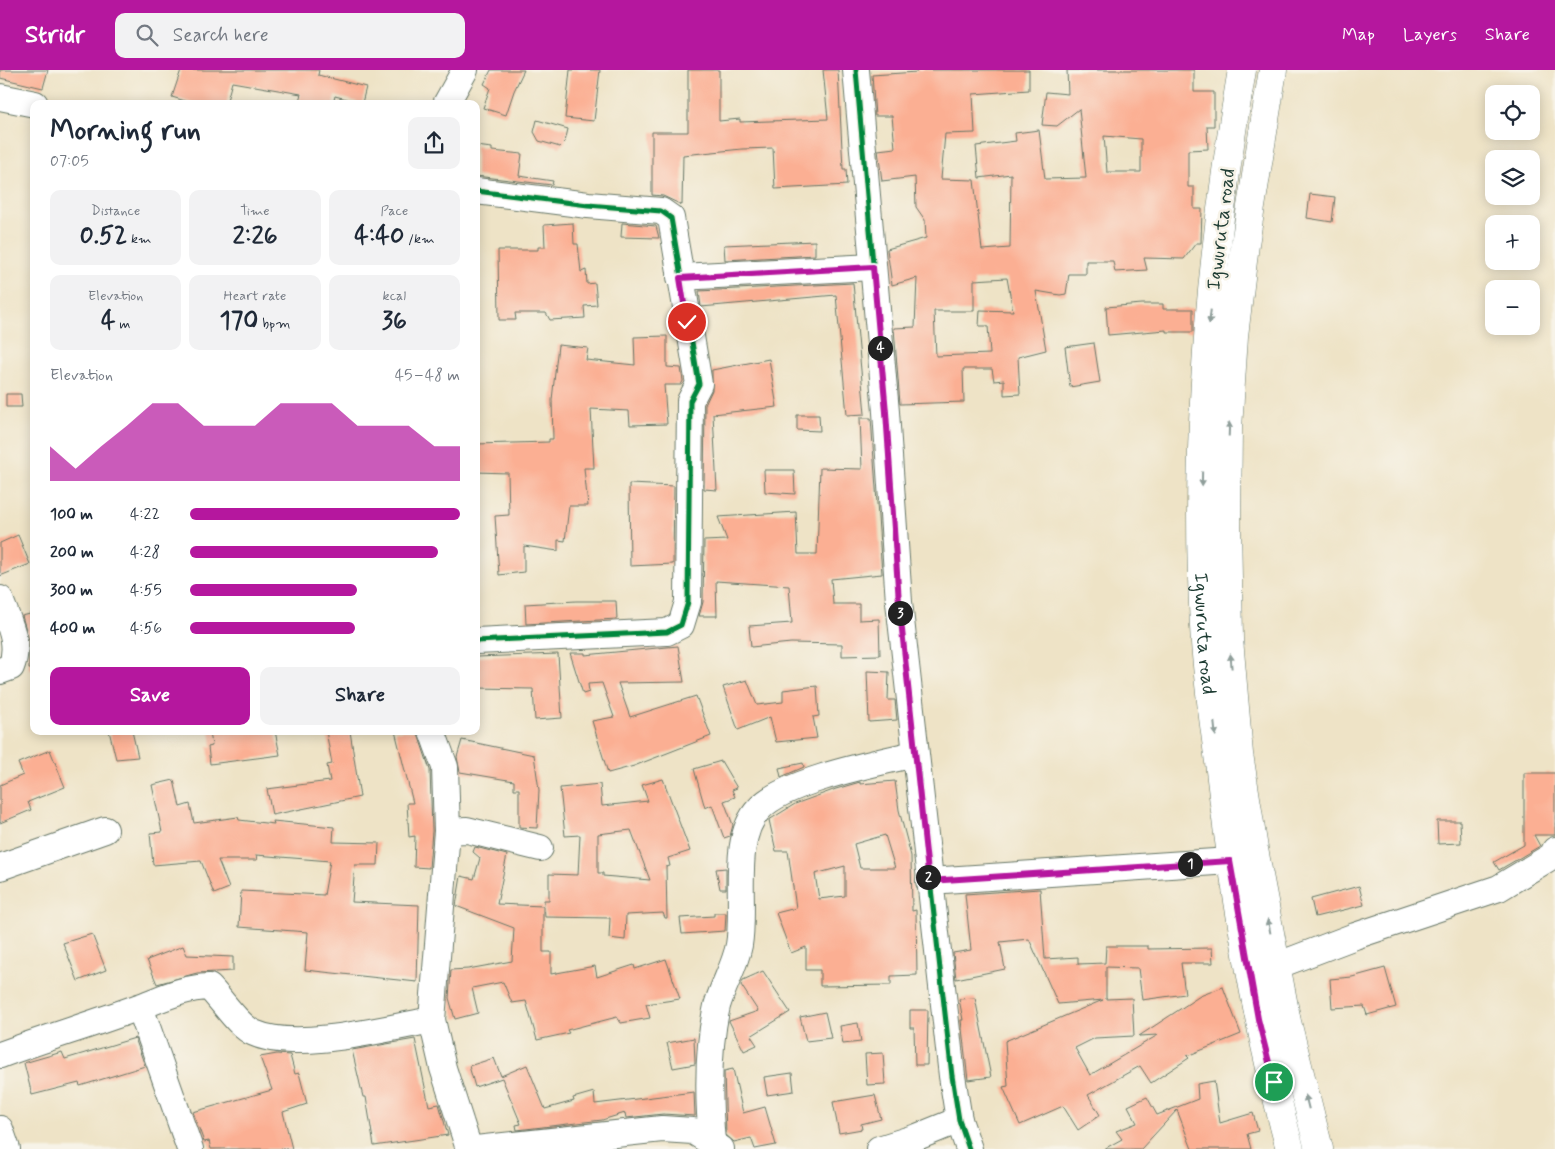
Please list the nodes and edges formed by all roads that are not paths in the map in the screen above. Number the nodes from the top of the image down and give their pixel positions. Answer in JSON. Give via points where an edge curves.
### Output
{"nodes":[{"id":1,"x":465,"y":70,"type":"edge"},
{"id":2,"x":856,"y":70,"type":"edge"},
{"id":3,"x":1242,"y":70,"type":"edge"},
{"id":4,"x":1273,"y":70,"type":"edge"},
{"id":5,"x":0,"y":97,"type":"edge"},
{"id":6,"x":448,"y":100,"type":"edge"},
{"id":7,"x":30,"y":103,"type":"edge"},
{"id":8,"x":1235,"y":112,"type":"junction"},
{"id":9,"x":1266,"y":116,"type":"junction"},
{"id":10,"x":480,"y":192,"type":"edge"},
{"id":11,"x":873,"y":267,"type":"junction"},
{"id":12,"x":680,"y":278,"type":"junction"},
{"id":13,"x":0,"y":599,"type":"edge"},
{"id":14,"x":480,"y":641,"type":"edge"},
{"id":15,"x":0,"y":671,"type":"edge"},
{"id":16,"x":433,"y":735,"type":"edge"},
{"id":17,"x":915,"y":754,"type":"junction"},
{"id":18,"x":105,"y":830,"type":"dead end"},
{"id":19,"x":447,"y":831,"type":"junction"},
{"id":20,"x":540,"y":848,"type":"dead end"},
{"id":21,"x":1555,"y":850,"type":"edge"},
{"id":22,"x":1230,"y":861,"type":"junction"},
{"id":23,"x":0,"y":867,"type":"edge"},
{"id":24,"x":929,"y":881,"type":"junction"},
{"id":25,"x":1276,"y":966,"type":"junction"},
{"id":26,"x":140,"y":1007,"type":"junction"},
{"id":27,"x":432,"y":1020,"type":"junction"},
{"id":28,"x":0,"y":1055,"type":"edge"},
{"id":29,"x":959,"y":1120,"type":"junction"},
{"id":30,"x":0,"y":1128,"type":"edge"},
{"id":31,"x":716,"y":1145,"type":"edge"},
{"id":32,"x":7,"y":1149,"type":"edge"},
{"id":33,"x":190,"y":1149,"type":"edge"},
{"id":34,"x":469,"y":1149,"type":"edge"},
{"id":35,"x":476,"y":1149,"type":"edge"},
{"id":36,"x":879,"y":1149,"type":"edge"},
{"id":37,"x":969,"y":1149,"type":"edge"},
{"id":38,"x":1290,"y":1149,"type":"edge"},
{"id":39,"x":1319,"y":1149,"type":"edge"}],
"edges":[{"from":1,"to":6,"type":"street"},
{"from":2,"to":11,"type":"street"},
{"from":3,"to":8,"type":"main road"},
{"from":4,"to":9,"type":"main road"},
{"from":5,"to":7,"type":"street"},
{"from":8,"to":9,"type":"main road"},
{"from":8,"to":22,"type":"main road","name":"Igwuruta road","one_way":true,"via":[[1207,343],[1202,509],[1204,627]]},
{"from":25,"to":9,"type":"main road","name":"Igwuruta road","one_way":true,"via":[[1239,754],[1229,639],[1227,522],[1228,428],[1234,336]]},
{"from":10,"to":12,"type":"street","via":[[661,211],[671,218]]},
{"from":11,"to":12,"type":"street"},
{"from":11,"to":17,"type":"street","via":[[899,602]]},
{"from":12,"to":14,"type":"street","via":[[699,384],[690,401],[688,602],[681,625],[667,632]]},
{"from":13,"to":15,"type":"street","via":[[14,638],[16,654],[11,667]]},
{"from":16,"to":19,"type":"street","via":[[444,767]]},
{"from":17,"to":24,"type":"street"},
{"from":17,"to":31,"type":"street","via":[[821,778],[773,796],[757,810],[744,837],[738,946],[718,1005],[711,1048],[708,1096]]},
{"from":18,"to":23,"type":"street"},
{"from":19,"to":20,"type":"street","via":[[467,830]]},
{"from":19,"to":27,"type":"street"},
{"from":21,"to":25,"type":"street","via":[[1552,856],[1499,888]]},
{"from":22,"to":24,"type":"street"},
{"from":22,"to":38,"type":"main road","name":"Igwuruta road","via":[[1258,1019]]},
{"from":24,"to":29,"type":"street"},
{"from":39,"to":25,"type":"main road","name":"Igwuruta road","one_way":true},
{"from":26,"to":27,"type":"street","via":[[173,992],[209,987],[239,1022],[254,1033],[278,1039],[338,1038]]},
{"from":26,"to":28,"type":"street"},
{"from":26,"to":33,"type":"street"},
{"from":27,"to":34,"type":"street","via":[[443,1068]]},
{"from":29,"to":36,"type":"street","via":[[917,1138]]},
{"from":29,"to":37,"type":"street"},
{"from":30,"to":32,"type":"street"},
{"from":31,"to":35,"type":"street","via":[[693,1131],[662,1129]]}]}
